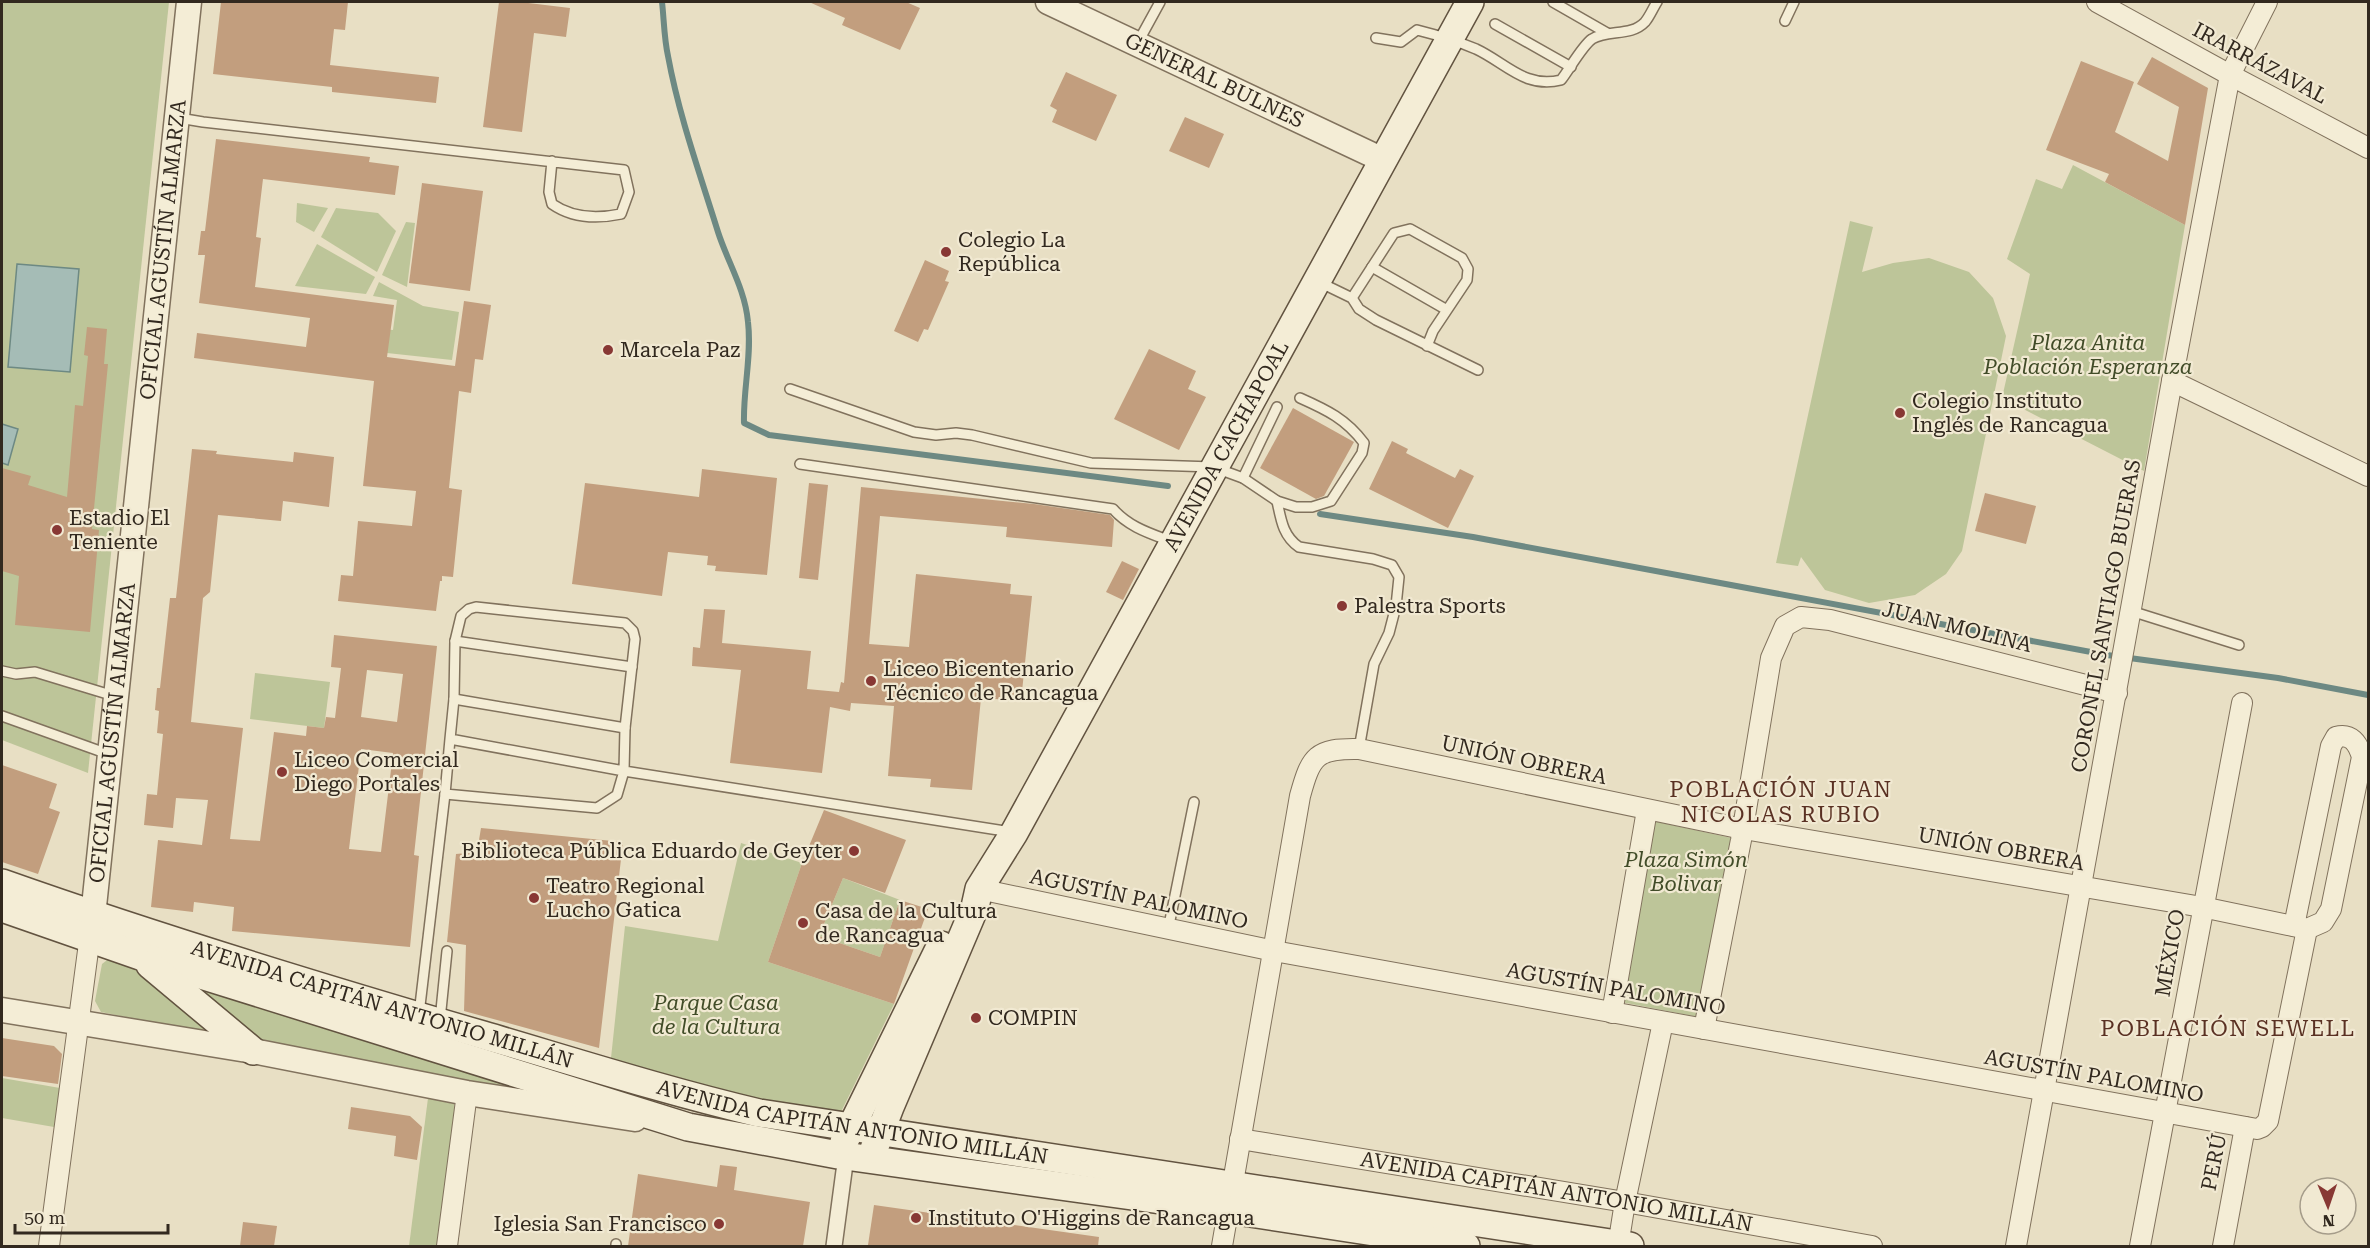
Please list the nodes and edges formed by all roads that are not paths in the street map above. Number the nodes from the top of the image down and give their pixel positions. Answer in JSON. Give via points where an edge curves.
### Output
{"nodes":[{"id":1,"x":189,"y":2,"type":"edge"},
{"id":2,"x":1047,"y":2,"type":"edge"},
{"id":3,"x":1160,"y":2,"type":"edge"},
{"id":4,"x":1470,"y":2,"type":"edge"},
{"id":5,"x":1552,"y":2,"type":"edge"},
{"id":6,"x":1657,"y":2,"type":"edge"},
{"id":7,"x":1794,"y":2,"type":"edge"},
{"id":8,"x":2097,"y":2,"type":"edge"},
{"id":9,"x":2267,"y":2,"type":"edge"},
{"id":10,"x":1785,"y":21,"type":"dead end"},
{"id":11,"x":1495,"y":24,"type":"dead end"},
{"id":12,"x":1606,"y":33,"type":"junction"},
{"id":13,"x":1376,"y":38,"type":"dead end"},
{"id":14,"x":1450,"y":40,"type":"junction"},
{"id":15,"x":1137,"y":44,"type":"junction"},
{"id":16,"x":1571,"y":67,"type":"junction"},
{"id":17,"x":2230,"y":75,"type":"junction"},
{"id":18,"x":177,"y":118,"type":"junction"},
{"id":19,"x":2368,"y":148,"type":"edge"},
{"id":20,"x":1383,"y":160,"type":"junction"},
{"id":21,"x":552,"y":161,"type":"junction"},
{"id":22,"x":1372,"y":267,"type":"junction"},
{"id":23,"x":1317,"y":281,"type":"junction"},
{"id":24,"x":1352,"y":298,"type":"junction"},
{"id":25,"x":1447,"y":310,"type":"junction"},
{"id":26,"x":1426,"y":346,"type":"junction"},
{"id":27,"x":1478,"y":370,"type":"dead end"},
{"id":28,"x":2172,"y":381,"type":"junction"},
{"id":29,"x":790,"y":389,"type":"dead end"},
{"id":30,"x":1300,"y":398,"type":"dead end"},
{"id":31,"x":1276,"y":406,"type":"dead end"},
{"id":32,"x":800,"y":465,"type":"dead end"},
{"id":33,"x":1213,"y":467,"type":"junction"},
{"id":34,"x":2368,"y":476,"type":"edge"},
{"id":35,"x":1243,"y":478,"type":"junction"},
{"id":36,"x":1277,"y":501,"type":"junction"},
{"id":37,"x":1172,"y":542,"type":"junction"},
{"id":38,"x":2132,"y":611,"type":"junction"},
{"id":39,"x":455,"y":641,"type":"junction"},
{"id":40,"x":2239,"y":645,"type":"dead end"},
{"id":41,"x":632,"y":667,"type":"junction"},
{"id":42,"x":2,"y":671,"type":"edge"},
{"id":43,"x":2117,"y":693,"type":"junction"},
{"id":44,"x":116,"y":697,"type":"junction"},
{"id":45,"x":454,"y":699,"type":"junction"},
{"id":46,"x":2242,"y":703,"type":"dead end"},
{"id":47,"x":2,"y":716,"type":"edge"},
{"id":48,"x":625,"y":729,"type":"junction"},
{"id":49,"x":450,"y":739,"type":"junction"},
{"id":50,"x":1359,"y":749,"type":"junction"},
{"id":51,"x":110,"y":755,"type":"junction"},
{"id":52,"x":624,"y":771,"type":"junction"},
{"id":53,"x":445,"y":794,"type":"junction"},
{"id":54,"x":1194,"y":802,"type":"dead end"},
{"id":55,"x":1647,"y":810,"type":"junction"},
{"id":56,"x":1743,"y":829,"type":"junction"},
{"id":57,"x":1014,"y":832,"type":"junction"},
{"id":58,"x":2,"y":883,"type":"edge"},
{"id":59,"x":2082,"y":887,"type":"junction"},
{"id":60,"x":979,"y":889,"type":"junction"},
{"id":61,"x":2202,"y":907,"type":"junction"},
{"id":62,"x":2,"y":908,"type":"edge"},
{"id":63,"x":91,"y":927,"type":"junction"},
{"id":64,"x":2300,"y":928,"type":"junction"},
{"id":65,"x":1167,"y":930,"type":"junction"},
{"id":66,"x":447,"y":951,"type":"dead end"},
{"id":67,"x":1274,"y":951,"type":"junction"},
{"id":68,"x":140,"y":956,"type":"junction"},
{"id":69,"x":2,"y":1010,"type":"edge"},
{"id":70,"x":1612,"y":1013,"type":"junction"},
{"id":71,"x":429,"y":1019,"type":"junction"},
{"id":72,"x":1663,"y":1022,"type":"junction"},
{"id":73,"x":79,"y":1024,"type":"junction"},
{"id":74,"x":1704,"y":1029,"type":"junction"},
{"id":75,"x":253,"y":1051,"type":"junction"},
{"id":76,"x":2044,"y":1091,"type":"junction"},
{"id":77,"x":467,"y":1093,"type":"junction"},
{"id":78,"x":2164,"y":1114,"type":"junction"},
{"id":79,"x":688,"y":1127,"type":"junction"},
{"id":80,"x":852,"y":1127,"type":"junction"},
{"id":81,"x":2245,"y":1127,"type":"junction"},
{"id":82,"x":880,"y":1131,"type":"junction"},
{"id":83,"x":1240,"y":1139,"type":"junction"},
{"id":84,"x":852,"y":1156,"type":"junction"},
{"id":85,"x":1229,"y":1198,"type":"junction"},
{"id":86,"x":1625,"y":1202,"type":"junction"},
{"id":87,"x":1403,"y":1241,"type":"edge"},
{"id":88,"x":50,"y":1246,"type":"edge"},
{"id":89,"x":447,"y":1246,"type":"edge"},
{"id":90,"x":834,"y":1246,"type":"edge"},
{"id":91,"x":1222,"y":1246,"type":"edge"},
{"id":92,"x":1466,"y":1246,"type":"edge"},
{"id":93,"x":1622,"y":1246,"type":"edge"},
{"id":94,"x":1872,"y":1246,"type":"edge"},
{"id":95,"x":2016,"y":1246,"type":"edge"},
{"id":96,"x":2140,"y":1246,"type":"edge"},
{"id":97,"x":2223,"y":1246,"type":"edge"}],
"edges":[{"from":1,"to":18,"type":"street","name":"OFICIAL AGUSTÍN ALMARZA"},
{"from":2,"to":15,"type":"street","name":"GENERAL BULNES"},
{"from":3,"to":15,"type":"lane"},
{"from":4,"to":14,"type":"main road","name":"AVENIDA CACHAPOAL"},
{"from":5,"to":12,"type":"lane"},
{"from":6,"to":12,"type":"lane","via":[[1639,27]]},
{"from":7,"to":10,"type":"lane"},
{"from":8,"to":17,"type":"street","name":"IRARRÁZAVAL"},
{"from":9,"to":17,"type":"street","name":"CORONEL SANTIAGO BUERAS"},
{"from":11,"to":16,"type":"lane"},
{"from":12,"to":16,"type":"lane","via":[[1590,40]]},
{"from":13,"to":14,"type":"lane","via":[[1401,42],[1418,30]]},
{"from":14,"to":16,"type":"lane","via":[[1478,50],[1529,80],[1548,84],[1561,80]]},
{"from":14,"to":20,"type":"main road","name":"AVENIDA CACHAPOAL"},
{"from":15,"to":20,"type":"street","name":"GENERAL BULNES"},
{"from":17,"to":19,"type":"street","name":"IRARRÁZAVAL"},
{"from":17,"to":28,"type":"street","name":"CORONEL SANTIAGO BUERAS"},
{"from":18,"to":21,"type":"lane"},
{"from":18,"to":44,"type":"street","name":"OFICIAL AGUSTÍN ALMARZA"},
{"from":20,"to":23,"type":"main road","name":"AVENIDA CACHAPOAL"},
{"from":21,"to":21,"type":"lane","via":[[552,204],[562,211],[586,216],[606,218],[621,214],[629,192],[624,170]]},
{"from":22,"to":24,"type":"lane"},
{"from":22,"to":25,"type":"lane"},
{"from":22,"to":25,"type":"lane","via":[[1394,233],[1403,229],[1410,229],[1462,258],[1468,269],[1467,280]]},
{"from":23,"to":24,"type":"lane"},
{"from":23,"to":33,"type":"main road","name":"AVENIDA CACHAPOAL"},
{"from":24,"to":26,"type":"lane","via":[[1359,309]]},
{"from":25,"to":26,"type":"lane"},
{"from":26,"to":27,"type":"lane"},
{"from":28,"to":34,"type":"street"},
{"from":28,"to":38,"type":"street","name":"CORONEL SANTIAGO BUERAS"},
{"from":29,"to":33,"type":"lane","via":[[914,432],[972,435],[1091,463]]},
{"from":30,"to":36,"type":"lane","via":[[1326,409],[1352,427],[1364,443],[1362,453],[1331,501],[1312,507]]},
{"from":31,"to":35,"type":"lane"},
{"from":32,"to":37,"type":"lane","via":[[1113,509],[1140,530]]},
{"from":33,"to":35,"type":"lane"},
{"from":33,"to":37,"type":"main road","name":"AVENIDA CACHAPOAL"},
{"from":35,"to":36,"type":"lane"},
{"from":36,"to":50,"type":"lane","via":[[1283,528],[1290,541],[1299,547],[1373,559],[1392,565],[1399,578],[1389,633],[1374,664]]},
{"from":37,"to":57,"type":"main road","name":"AVENIDA CACHAPOAL"},
{"from":38,"to":40,"type":"lane"},
{"from":38,"to":43,"type":"street","name":"CORONEL SANTIAGO BUERAS"},
{"from":39,"to":41,"type":"lane"},
{"from":39,"to":41,"type":"lane","via":[[461,616],[476,607],[625,623],[633,631]]},
{"from":39,"to":45,"type":"lane"},
{"from":41,"to":48,"type":"lane"},
{"from":42,"to":44,"type":"lane","via":[[35,672]]},
{"from":43,"to":56,"type":"street","name":"JUAN MOLINA","via":[[1830,620],[1801,617],[1785,626],[1771,658]]},
{"from":43,"to":59,"type":"street","name":"CORONEL SANTIAGO BUERAS"},
{"from":44,"to":51,"type":"street","name":"OFICIAL AGUSTÍN ALMARZA"},
{"from":45,"to":48,"type":"lane"},
{"from":45,"to":49,"type":"lane"},
{"from":46,"to":61,"type":"street","name":"MÉXICO"},
{"from":47,"to":51,"type":"lane"},
{"from":48,"to":52,"type":"lane"},
{"from":49,"to":52,"type":"lane"},
{"from":49,"to":53,"type":"lane"},
{"from":50,"to":55,"type":"street","name":"UNIÓN OBRERA"},
{"from":50,"to":67,"type":"street","name":"UNIÓN OBRERA","via":[[1327,750],[1307,771]]},
{"from":51,"to":63,"type":"street","name":"OFICIAL AGUSTÍN ALMARZA"},
{"from":52,"to":53,"type":"lane","via":[[617,795],[597,808]]},
{"from":52,"to":57,"type":"lane"},
{"from":53,"to":71,"type":"lane"},
{"from":54,"to":65,"type":"lane"},
{"from":55,"to":56,"type":"street","name":"UNIÓN OBRERA"},
{"from":55,"to":70,"type":"street"},
{"from":56,"to":59,"type":"street","name":"UNIÓN OBRERA"},
{"from":56,"to":74,"type":"street"},
{"from":57,"to":60,"type":"main road","name":"AVENIDA CACHAPOAL"},
{"from":58,"to":63,"type":"main road"},
{"from":59,"to":61,"type":"street","name":"UNIÓN OBRERA"},
{"from":59,"to":76,"type":"street","name":"CORONEL SANTIAGO BUERAS"},
{"from":60,"to":65,"type":"street","name":"AGUSTÍN PALOMINO"},
{"from":60,"to":80,"type":"main road","name":"AVENIDA CACHAPOAL","via":[[963,899]]},
{"from":60,"to":82,"type":"main road","name":"AVENIDA CACHAPOAL","via":[[975,907]]},
{"from":61,"to":64,"type":"street","name":"UNIÓN OBRERA"},
{"from":61,"to":78,"type":"street","name":"MÉXICO"},
{"from":62,"to":63,"type":"main road"},
{"from":63,"to":68,"type":"main road","name":"AVENIDA CAPITÁN ANTONIO MILLÁN"},
{"from":63,"to":71,"type":"main road","name":"AVENIDA CAPITÁN ANTONIO MILLÁN"},
{"from":63,"to":73,"type":"street","name":"OFICIAL AGUSTÍN ALMARZA"},
{"from":64,"to":64,"type":"street","via":[[2323,922],[2331,909],[2362,757],[2353,739],[2344,735],[2336,736],[2331,746]]},
{"from":64,"to":81,"type":"street","name":"PERÚ","via":[[2268,1121],[2262,1128]]},
{"from":65,"to":67,"type":"street","name":"AGUSTÍN PALOMINO"},
{"from":66,"to":71,"type":"lane"},
{"from":67,"to":70,"type":"street","name":"AGUSTÍN PALOMINO"},
{"from":67,"to":83,"type":"street"},
{"from":68,"to":75,"type":"main road"},
{"from":68,"to":79,"type":"main road","name":"AVENIDA CAPITÁN ANTONIO MILLÁN"},
{"from":69,"to":73,"type":"street","name":"AVENIDA CAPITÁN ANTONIO MILLÁN"},
{"from":70,"to":72,"type":"street","name":"AGUSTÍN PALOMINO"},
{"from":71,"to":80,"type":"main road","name":"AVENIDA CAPITÁN ANTONIO MILLÁN","via":[[708,1101]]},
{"from":72,"to":74,"type":"street","name":"AGUSTÍN PALOMINO"},
{"from":72,"to":86,"type":"street"},
{"from":73,"to":75,"type":"street","name":"AVENIDA CAPITÁN ANTONIO MILLÁN"},
{"from":73,"to":88,"type":"street","name":"OFICIAL AGUSTÍN ALMARZA"},
{"from":74,"to":76,"type":"street","name":"AGUSTÍN PALOMINO"},
{"from":75,"to":77,"type":"street","name":"AVENIDA CAPITÁN ANTONIO MILLÁN"},
{"from":76,"to":78,"type":"street","name":"AGUSTÍN PALOMINO"},
{"from":76,"to":95,"type":"street","name":"CORONEL SANTIAGO BUERAS"},
{"from":77,"to":79,"type":"street","name":"AVENIDA CAPITÁN ANTONIO MILLÁN"},
{"from":77,"to":89,"type":"street"},
{"from":78,"to":81,"type":"street","name":"AGUSTÍN PALOMINO"},
{"from":78,"to":96,"type":"street","name":"MÉXICO"},
{"from":79,"to":84,"type":"main road","name":"AVENIDA CAPITÁN ANTONIO MILLÁN"},
{"from":80,"to":82,"type":"main road","name":"AVENIDA CAPITÁN ANTONIO MILLÁN"},
{"from":80,"to":84,"type":"main road","name":"AVENIDA CACHAPOAL"},
{"from":81,"to":97,"type":"street","name":"PERÚ"},
{"from":82,"to":84,"type":"main road","name":"AVENIDA CACHAPOAL"},
{"from":82,"to":85,"type":"main road","name":"AVENIDA CAPITÁN ANTONIO MILLÁN"},
{"from":83,"to":85,"type":"street"},
{"from":83,"to":86,"type":"street","name":"AVENIDA CAPITÁN ANTONIO MILLÁN"},
{"from":84,"to":85,"type":"main road","name":"AVENIDA CAPITÁN ANTONIO MILLÁN"},
{"from":84,"to":90,"type":"street"},
{"from":85,"to":87,"type":"main road","name":"AVENIDA CAPITÁN ANTONIO MILLÁN"},
{"from":85,"to":91,"type":"street"},
{"from":85,"to":93,"type":"main road","name":"AVENIDA CAPITÁN ANTONIO MILLÁN"},
{"from":86,"to":93,"type":"street"},
{"from":86,"to":94,"type":"street","name":"AVENIDA CAPITÁN ANTONIO MILLÁN"},
{"from":87,"to":92,"type":"main road","name":"AVENIDA CAPITÁN ANTONIO MILLÁN"}]}
